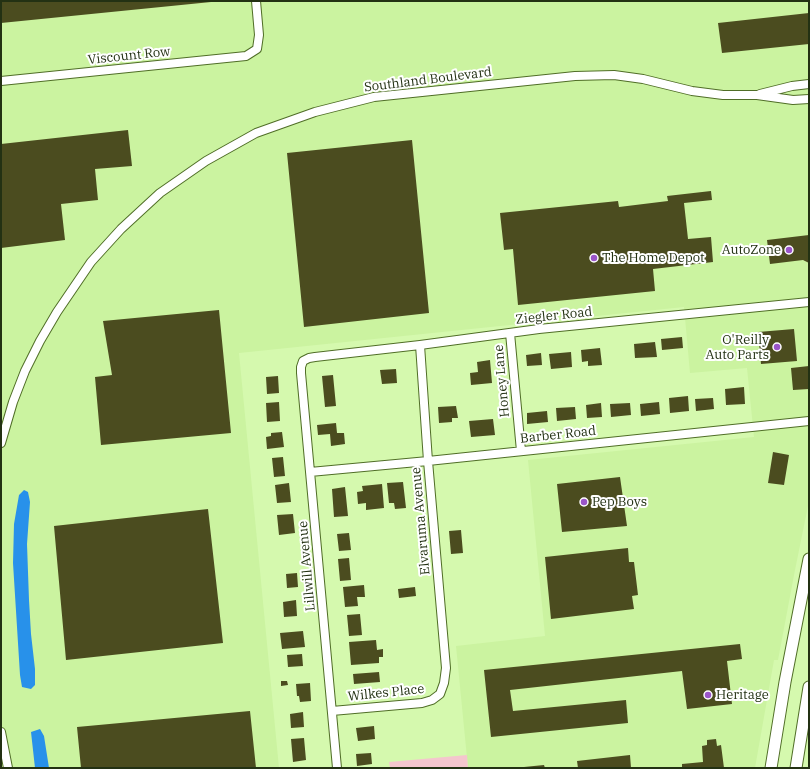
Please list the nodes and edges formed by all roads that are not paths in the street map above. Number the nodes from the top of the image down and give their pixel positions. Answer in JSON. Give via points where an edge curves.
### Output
{"nodes":[{"id":1,"x":256,"y":1,"type":"edge"},
{"id":2,"x":1,"y":81,"type":"edge"},
{"id":3,"x":809,"y":84,"type":"edge"},
{"id":4,"x":757,"y":95,"type":"junction"},
{"id":5,"x":809,"y":99,"type":"edge"},
{"id":6,"x":809,"y":302,"type":"edge"},
{"id":7,"x":510,"y":333,"type":"junction"},
{"id":8,"x":420,"y":345,"type":"junction"},
{"id":9,"x":303,"y":361,"type":"joint"},
{"id":10,"x":809,"y":421,"type":"edge"},
{"id":11,"x":1,"y":443,"type":"edge"},
{"id":12,"x":521,"y":451,"type":"junction"},
{"id":13,"x":428,"y":461,"type":"junction"},
{"id":14,"x":310,"y":472,"type":"junction"},
{"id":15,"x":809,"y":559,"type":"edge"},
{"id":16,"x":809,"y":687,"type":"edge"},
{"id":17,"x":440,"y":694,"type":"joint"},
{"id":18,"x":332,"y":711,"type":"junction"},
{"id":19,"x":1,"y":732,"type":"edge"},
{"id":20,"x":8,"y":768,"type":"edge"},
{"id":21,"x":337,"y":768,"type":"edge"},
{"id":22,"x":772,"y":768,"type":"edge"},
{"id":23,"x":796,"y":768,"type":"edge"}],
"edges":[{"from":1,"to":2,"type":"street","name":"Viscount Row","via":[[259,35],[257,48],[246,56]]},
{"from":3,"to":4,"type":"street","name":"Southland Boulevard"},
{"from":4,"to":5,"type":"street","name":"Southland Boulevard","via":[[793,100]]},
{"from":4,"to":11,"type":"street","name":"Southland Boulevard","via":[[723,95],[692,91],[614,75],[575,76],[374,97],[315,112],[256,133],[206,161],[160,193],[121,229],[91,262],[57,312],[25,371]]},
{"from":6,"to":7,"type":"street","name":"Ziegler Road"},
{"from":7,"to":8,"type":"street","name":"Ziegler Road"},
{"from":7,"to":12,"type":"street","name":"Honey Lane"},
{"from":8,"to":9,"type":"street","name":"Ziegler Road","via":[[315,357]]},
{"from":8,"to":13,"type":"street","name":"Elvaruma Avenue"},
{"from":9,"to":14,"type":"street","name":"Lillwill Avenue","via":[[301,373]]},
{"from":10,"to":12,"type":"street","name":"Barber Road"},
{"from":12,"to":13,"type":"street","name":"Barber Road"},
{"from":13,"to":14,"type":"street","name":"Barber Road"},
{"from":13,"to":17,"type":"street","name":"Elvaruma Avenue","via":[[446,668]]},
{"from":14,"to":18,"type":"street","name":"Lillwill Avenue"},
{"from":15,"to":22,"type":"main road","via":[[784,687]]},
{"from":16,"to":23,"type":"main road"},
{"from":17,"to":18,"type":"street","name":"Wilkes Place","via":[[422,703]]},
{"from":18,"to":21,"type":"street","name":"Lillwill Avenue"},
{"from":19,"to":20,"type":"street"}]}
